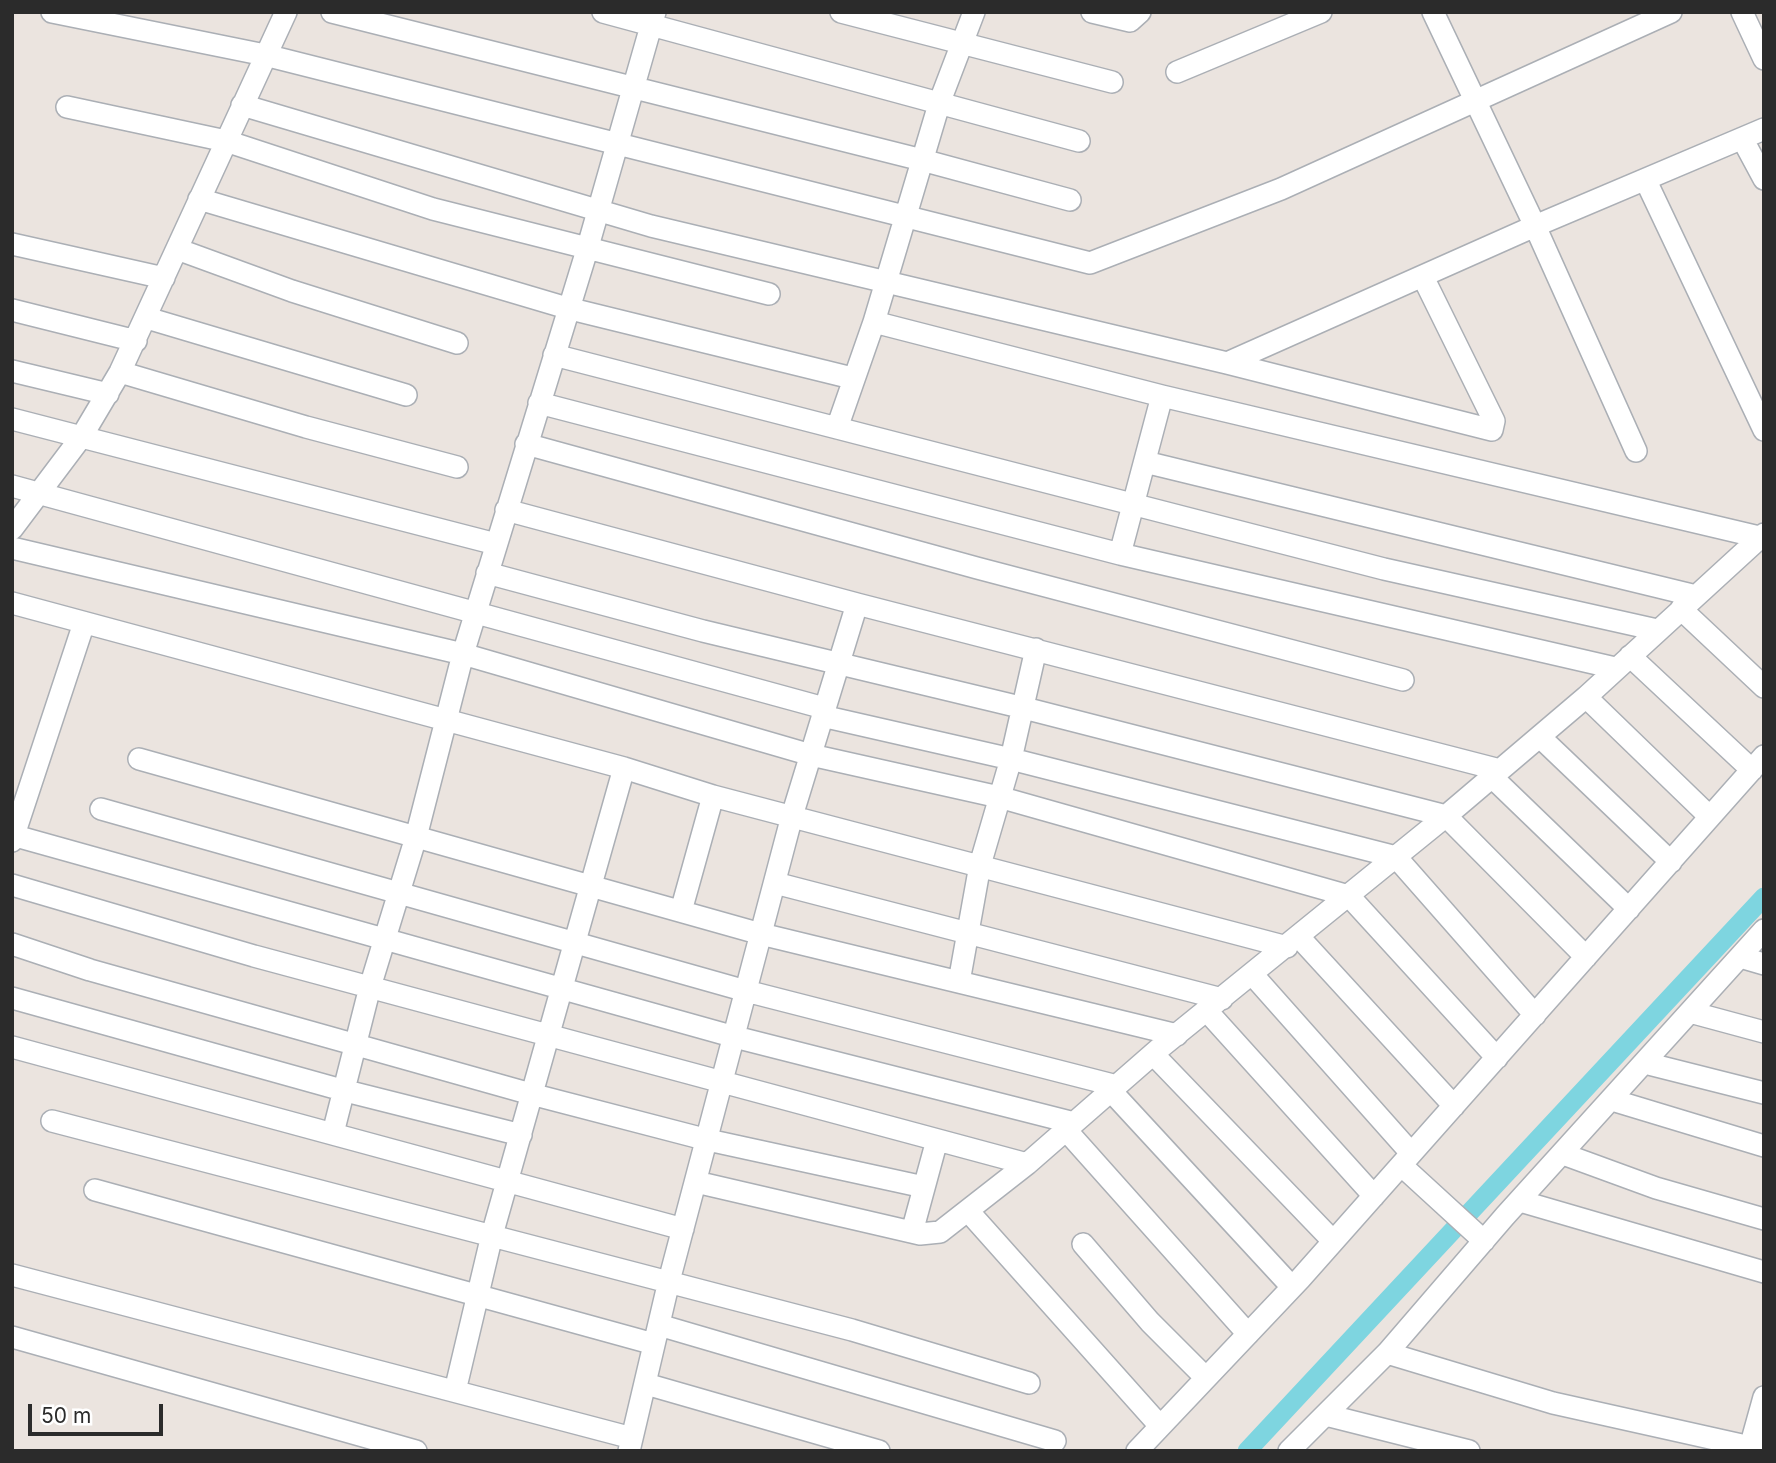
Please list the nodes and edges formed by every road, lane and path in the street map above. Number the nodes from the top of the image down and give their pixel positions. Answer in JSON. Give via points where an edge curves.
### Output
{"nodes":[{"id":1,"x":52,"y":12,"type":"edge"},
{"id":2,"x":286,"y":12,"type":"edge"},
{"id":3,"x":332,"y":12,"type":"edge"},
{"id":4,"x":603,"y":12,"type":"edge"},
{"id":5,"x":841,"y":12,"type":"edge"},
{"id":6,"x":974,"y":12,"type":"edge"},
{"id":7,"x":1093,"y":12,"type":"edge"},
{"id":8,"x":1140,"y":12,"type":"edge"},
{"id":9,"x":1321,"y":12,"type":"edge"},
{"id":10,"x":1433,"y":12,"type":"edge"},
{"id":11,"x":1671,"y":12,"type":"edge"},
{"id":12,"x":1742,"y":12,"type":"edge"},
{"id":13,"x":654,"y":18,"type":"edge"},
{"id":14,"x":962,"y":42,"type":"junction"},
{"id":15,"x":264,"y":55,"type":"junction"},
{"id":16,"x":1764,"y":59,"type":"edge"},
{"id":17,"x":1177,"y":72,"type":"dead end"},
{"id":18,"x":1112,"y":82,"type":"dead end"},
{"id":19,"x":634,"y":90,"type":"junction"},
{"id":20,"x":940,"y":101,"type":"junction"},
{"id":21,"x":1475,"y":101,"type":"junction"},
{"id":22,"x":242,"y":105,"type":"junction"},
{"id":23,"x":67,"y":107,"type":"dead end"},
{"id":24,"x":1764,"y":130,"type":"edge"},
{"id":25,"x":1743,"y":140,"type":"junction"},
{"id":26,"x":226,"y":141,"type":"junction"},
{"id":27,"x":1079,"y":141,"type":"dead end"},
{"id":28,"x":617,"y":146,"type":"junction"},
{"id":29,"x":922,"y":160,"type":"junction"},
{"id":30,"x":1764,"y":179,"type":"edge"},
{"id":31,"x":1646,"y":181,"type":"junction"},
{"id":32,"x":199,"y":199,"type":"junction"},
{"id":33,"x":1069,"y":200,"type":"dead end"},
{"id":34,"x":597,"y":211,"type":"junction"},
{"id":35,"x":905,"y":216,"type":"junction"},
{"id":36,"x":1535,"y":226,"type":"junction"},
{"id":37,"x":12,"y":244,"type":"edge"},
{"id":38,"x":177,"y":249,"type":"junction"},
{"id":39,"x":587,"y":250,"type":"junction"},
{"id":40,"x":1423,"y":277,"type":"junction"},
{"id":41,"x":164,"y":278,"type":"junction"},
{"id":42,"x":886,"y":282,"type":"junction"},
{"id":43,"x":769,"y":294,"type":"dead end"},
{"id":44,"x":568,"y":308,"type":"junction"},
{"id":45,"x":12,"y":310,"type":"edge"},
{"id":46,"x":147,"y":318,"type":"junction"},
{"id":47,"x":874,"y":322,"type":"junction"},
{"id":48,"x":136,"y":341,"type":"junction"},
{"id":49,"x":457,"y":343,"type":"dead end"},
{"id":50,"x":554,"y":355,"type":"junction"},
{"id":51,"x":1227,"y":363,"type":"junction"},
{"id":52,"x":12,"y":372,"type":"edge"},
{"id":53,"x":120,"y":372,"type":"junction"},
{"id":54,"x":852,"y":378,"type":"junction"},
{"id":55,"x":108,"y":394,"type":"junction"},
{"id":56,"x":406,"y":395,"type":"dead end"},
{"id":57,"x":1162,"y":396,"type":"junction"},
{"id":58,"x":539,"y":402,"type":"junction"},
{"id":59,"x":12,"y":419,"type":"edge"},
{"id":60,"x":836,"y":428,"type":"junction"},
{"id":61,"x":1764,"y":429,"type":"edge"},
{"id":62,"x":82,"y":436,"type":"junction"},
{"id":63,"x":526,"y":444,"type":"junction"},
{"id":64,"x":1636,"y":451,"type":"dead end"},
{"id":65,"x":1145,"y":462,"type":"junction"},
{"id":66,"x":457,"y":467,"type":"dead end"},
{"id":67,"x":12,"y":486,"type":"edge"},
{"id":68,"x":42,"y":493,"type":"junction"},
{"id":69,"x":1135,"y":502,"type":"junction"},
{"id":70,"x":506,"y":510,"type":"junction"},
{"id":71,"x":12,"y":529,"type":"edge"},
{"id":72,"x":1761,"y":536,"type":"edge"},
{"id":73,"x":496,"y":544,"type":"junction"},
{"id":74,"x":12,"y":548,"type":"edge"},
{"id":75,"x":1120,"y":554,"type":"junction"},
{"id":76,"x":487,"y":573,"type":"junction"},
{"id":77,"x":12,"y":603,"type":"edge"},
{"id":78,"x":1688,"y":603,"type":"junction"},
{"id":79,"x":856,"y":604,"type":"junction"},
{"id":80,"x":475,"y":613,"type":"junction"},
{"id":81,"x":83,"y":623,"type":"junction"},
{"id":82,"x":1657,"y":631,"type":"junction"},
{"id":83,"x":1037,"y":649,"type":"junction"},
{"id":84,"x":463,"y":654,"type":"junction"},
{"id":85,"x":837,"y":662,"type":"junction"},
{"id":86,"x":1623,"y":662,"type":"junction"},
{"id":87,"x":1403,"y":680,"type":"dead end"},
{"id":88,"x":1764,"y":687,"type":"edge"},
{"id":89,"x":1586,"y":697,"type":"junction"},
{"id":90,"x":1024,"y":708,"type":"junction"},
{"id":91,"x":823,"y":712,"type":"junction"},
{"id":92,"x":445,"y":721,"type":"junction"},
{"id":93,"x":1540,"y":737,"type":"junction"},
{"id":94,"x":811,"y":755,"type":"junction"},
{"id":95,"x":1010,"y":759,"type":"junction"},
{"id":96,"x":139,"y":760,"type":"dead end"},
{"id":97,"x":1758,"y":763,"type":"edge"},
{"id":98,"x":624,"y":768,"type":"junction"},
{"id":99,"x":1496,"y":774,"type":"junction"},
{"id":100,"x":713,"y":796,"type":"junction"},
{"id":101,"x":999,"y":797,"type":"junction"},
{"id":102,"x":101,"y":809,"type":"dead end"},
{"id":103,"x":792,"y":816,"type":"junction"},
{"id":104,"x":1446,"y":816,"type":"junction"},
{"id":105,"x":1710,"y":817,"type":"junction"},
{"id":106,"x":416,"y":837,"type":"junction"},
{"id":107,"x":13,"y":838,"type":"edge"},
{"id":108,"x":1396,"y":857,"type":"junction"},
{"id":109,"x":1671,"y":862,"type":"junction"},
{"id":110,"x":980,"y":865,"type":"junction"},
{"id":111,"x":775,"y":883,"type":"junction"},
{"id":112,"x":12,"y":885,"type":"edge"},
{"id":113,"x":591,"y":885,"type":"junction"},
{"id":114,"x":400,"y":894,"type":"junction"},
{"id":115,"x":1349,"y":896,"type":"junction"},
{"id":116,"x":1629,"y":909,"type":"junction"},
{"id":117,"x":681,"y":911,"type":"junction"},
{"id":118,"x":1764,"y":930,"type":"edge"},
{"id":119,"x":968,"y":933,"type":"junction"},
{"id":120,"x":761,"y":934,"type":"junction"},
{"id":121,"x":386,"y":940,"type":"junction"},
{"id":122,"x":1293,"y":942,"type":"junction"},
{"id":123,"x":12,"y":944,"type":"edge"},
{"id":124,"x":572,"y":944,"type":"junction"},
{"id":125,"x":1586,"y":957,"type":"junction"},
{"id":126,"x":1740,"y":957,"type":"junction"},
{"id":127,"x":1764,"y":964,"type":"edge"},
{"id":128,"x":1252,"y":974,"type":"junction"},
{"id":129,"x":959,"y":982,"type":"junction"},
{"id":130,"x":370,"y":987,"type":"junction"},
{"id":131,"x":560,"y":988,"type":"junction"},
{"id":132,"x":746,"y":991,"type":"junction"},
{"id":133,"x":12,"y":999,"type":"edge"},
{"id":134,"x":1214,"y":1005,"type":"junction"},
{"id":135,"x":1690,"y":1013,"type":"junction"},
{"id":136,"x":1535,"y":1014,"type":"junction"},
{"id":137,"x":1764,"y":1032,"type":"edge"},
{"id":138,"x":547,"y":1033,"type":"junction"},
{"id":139,"x":1177,"y":1035,"type":"junction"},
{"id":140,"x":735,"y":1037,"type":"junction"},
{"id":141,"x":355,"y":1044,"type":"junction"},
{"id":142,"x":12,"y":1047,"type":"edge"},
{"id":143,"x":1153,"y":1054,"type":"junction"},
{"id":144,"x":1497,"y":1058,"type":"junction"},
{"id":145,"x":1645,"y":1063,"type":"junction"},
{"id":146,"x":722,"y":1081,"type":"junction"},
{"id":147,"x":1114,"y":1088,"type":"junction"},
{"id":148,"x":342,"y":1090,"type":"junction"},
{"id":149,"x":1764,"y":1093,"type":"edge"},
{"id":150,"x":531,"y":1094,"type":"junction"},
{"id":151,"x":1612,"y":1100,"type":"junction"},
{"id":152,"x":1454,"y":1106,"type":"junction"},
{"id":153,"x":52,"y":1121,"type":"dead end"},
{"id":154,"x":1070,"y":1127,"type":"junction"},
{"id":155,"x":333,"y":1133,"type":"junction"},
{"id":156,"x":521,"y":1135,"type":"junction"},
{"id":157,"x":708,"y":1140,"type":"junction"},
{"id":158,"x":937,"y":1140,"type":"junction"},
{"id":159,"x":1764,"y":1146,"type":"edge"},
{"id":160,"x":1563,"y":1154,"type":"junction"},
{"id":161,"x":1406,"y":1159,"type":"junction"},
{"id":162,"x":1027,"y":1164,"type":"junction"},
{"id":163,"x":508,"y":1181,"type":"junction"},
{"id":164,"x":696,"y":1182,"type":"junction"},
{"id":165,"x":924,"y":1187,"type":"junction"},
{"id":166,"x":95,"y":1190,"type":"dead end"},
{"id":167,"x":1374,"y":1196,"type":"junction"},
{"id":168,"x":1520,"y":1201,"type":"junction"},
{"id":169,"x":969,"y":1212,"type":"junction"},
{"id":170,"x":1764,"y":1219,"type":"edge"},
{"id":171,"x":683,"y":1228,"type":"junction"},
{"id":172,"x":912,"y":1232,"type":"junction"},
{"id":173,"x":492,"y":1235,"type":"junction"},
{"id":174,"x":1334,"y":1241,"type":"junction"},
{"id":175,"x":1484,"y":1241,"type":"junction"},
{"id":176,"x":1083,"y":1244,"type":"dead end"},
{"id":177,"x":1764,"y":1272,"type":"edge"},
{"id":178,"x":12,"y":1275,"type":"edge"},
{"id":179,"x":669,"y":1281,"type":"junction"},
{"id":180,"x":1292,"y":1287,"type":"junction"},
{"id":181,"x":476,"y":1296,"type":"junction"},
{"id":182,"x":657,"y":1334,"type":"junction"},
{"id":183,"x":1248,"y":1334,"type":"junction"},
{"id":184,"x":12,"y":1337,"type":"edge"},
{"id":185,"x":1387,"y":1353,"type":"junction"},
{"id":186,"x":1206,"y":1378,"type":"junction"},
{"id":187,"x":1029,"y":1383,"type":"dead end"},
{"id":188,"x":646,"y":1384,"type":"junction"},
{"id":189,"x":455,"y":1391,"type":"junction"},
{"id":190,"x":1764,"y":1397,"type":"edge"},
{"id":191,"x":1326,"y":1415,"type":"junction"},
{"id":192,"x":1160,"y":1426,"type":"junction"},
{"id":193,"x":1055,"y":1441,"type":"dead end"},
{"id":194,"x":630,"y":1444,"type":"edge"},
{"id":195,"x":1754,"y":1449,"type":"edge"},
{"id":196,"x":416,"y":1451,"type":"edge"},
{"id":197,"x":878,"y":1451,"type":"edge"},
{"id":198,"x":1137,"y":1451,"type":"edge"},
{"id":199,"x":1289,"y":1451,"type":"edge"},
{"id":200,"x":1469,"y":1451,"type":"edge"}],
"edges":[{"from":1,"to":15,"type":"street"},
{"from":2,"to":15,"type":"street"},
{"from":3,"to":19,"type":"street"},
{"from":4,"to":13,"type":"street"},
{"from":5,"to":14,"type":"street"},
{"from":6,"to":14,"type":"street"},
{"from":7,"to":8,"type":"street","via":[[1130,21]]},
{"from":9,"to":17,"type":"street"},
{"from":10,"to":21,"type":"street"},
{"from":11,"to":21,"type":"street"},
{"from":12,"to":16,"type":"street"},
{"from":13,"to":19,"type":"street"},
{"from":13,"to":20,"type":"street"},
{"from":14,"to":18,"type":"street"},
{"from":14,"to":20,"type":"street"},
{"from":15,"to":22,"type":"street"},
{"from":15,"to":28,"type":"street"},
{"from":19,"to":28,"type":"street"},
{"from":19,"to":29,"type":"street"},
{"from":20,"to":27,"type":"street"},
{"from":20,"to":29,"type":"street"},
{"from":21,"to":35,"type":"street","via":[[1281,189],[1090,263]]},
{"from":21,"to":36,"type":"street"},
{"from":22,"to":26,"type":"street"},
{"from":22,"to":34,"type":"street"},
{"from":23,"to":26,"type":"street"},
{"from":24,"to":25,"type":"street"},
{"from":25,"to":30,"type":"street"},
{"from":25,"to":31,"type":"street"},
{"from":26,"to":32,"type":"street"},
{"from":26,"to":39,"type":"street","via":[[433,209]]},
{"from":28,"to":34,"type":"street"},
{"from":28,"to":35,"type":"street"},
{"from":29,"to":33,"type":"street"},
{"from":29,"to":35,"type":"street"},
{"from":31,"to":36,"type":"street"},
{"from":31,"to":61,"type":"street"},
{"from":32,"to":38,"type":"street"},
{"from":32,"to":44,"type":"street"},
{"from":34,"to":39,"type":"street"},
{"from":34,"to":42,"type":"street"},
{"from":35,"to":42,"type":"street"},
{"from":36,"to":40,"type":"street"},
{"from":36,"to":64,"type":"street"},
{"from":37,"to":41,"type":"street"},
{"from":38,"to":41,"type":"street"},
{"from":38,"to":49,"type":"street"},
{"from":39,"to":43,"type":"street"},
{"from":39,"to":44,"type":"street"},
{"from":40,"to":51,"type":"street"},
{"from":40,"to":51,"type":"street","via":[[1494,421],[1492,430]]},
{"from":41,"to":46,"type":"street"},
{"from":42,"to":47,"type":"street"},
{"from":42,"to":51,"type":"street"},
{"from":44,"to":50,"type":"street"},
{"from":44,"to":54,"type":"street"},
{"from":45,"to":48,"type":"street"},
{"from":46,"to":48,"type":"street"},
{"from":46,"to":56,"type":"street"},
{"from":47,"to":54,"type":"street"},
{"from":47,"to":57,"type":"street"},
{"from":48,"to":53,"type":"street"},
{"from":50,"to":58,"type":"street"},
{"from":50,"to":60,"type":"street"},
{"from":52,"to":55,"type":"street"},
{"from":53,"to":55,"type":"street"},
{"from":53,"to":66,"type":"street"},
{"from":54,"to":60,"type":"street"},
{"from":55,"to":62,"type":"street"},
{"from":57,"to":65,"type":"street"},
{"from":57,"to":72,"type":"street"},
{"from":58,"to":63,"type":"street"},
{"from":58,"to":75,"type":"street"},
{"from":59,"to":62,"type":"street"},
{"from":60,"to":69,"type":"street"},
{"from":62,"to":68,"type":"street"},
{"from":62,"to":73,"type":"street"},
{"from":63,"to":70,"type":"street"},
{"from":63,"to":87,"type":"street"},
{"from":65,"to":69,"type":"street"},
{"from":65,"to":78,"type":"street"},
{"from":67,"to":68,"type":"street"},
{"from":68,"to":71,"type":"street"},
{"from":68,"to":80,"type":"street"},
{"from":69,"to":75,"type":"street"},
{"from":69,"to":82,"type":"street","via":[[1384,569]]},
{"from":70,"to":73,"type":"street"},
{"from":70,"to":79,"type":"street"},
{"from":72,"to":78,"type":"street"},
{"from":73,"to":76,"type":"street"},
{"from":74,"to":84,"type":"street"},
{"from":75,"to":86,"type":"street"},
{"from":76,"to":80,"type":"street"},
{"from":76,"to":85,"type":"street"},
{"from":77,"to":81,"type":"street"},
{"from":78,"to":82,"type":"street"},
{"from":78,"to":88,"type":"street"},
{"from":79,"to":83,"type":"street"},
{"from":79,"to":85,"type":"street"},
{"from":80,"to":84,"type":"street"},
{"from":80,"to":91,"type":"street"},
{"from":81,"to":92,"type":"street"},
{"from":81,"to":107,"type":"street"},
{"from":82,"to":86,"type":"street"},
{"from":83,"to":90,"type":"street"},
{"from":83,"to":99,"type":"street"},
{"from":84,"to":92,"type":"street"},
{"from":84,"to":94,"type":"street"},
{"from":85,"to":90,"type":"street"},
{"from":85,"to":91,"type":"street"},
{"from":86,"to":89,"type":"street"},
{"from":86,"to":97,"type":"street"},
{"from":89,"to":93,"type":"street"},
{"from":89,"to":105,"type":"street"},
{"from":90,"to":95,"type":"street"},
{"from":90,"to":104,"type":"street"},
{"from":91,"to":94,"type":"street"},
{"from":91,"to":95,"type":"street"},
{"from":92,"to":98,"type":"street"},
{"from":92,"to":106,"type":"street"},
{"from":93,"to":99,"type":"street"},
{"from":93,"to":109,"type":"street"},
{"from":94,"to":101,"type":"street"},
{"from":94,"to":103,"type":"street"},
{"from":95,"to":101,"type":"street"},
{"from":95,"to":108,"type":"street"},
{"from":96,"to":106,"type":"street"},
{"from":97,"to":105,"type":"street"},
{"from":98,"to":100,"type":"street"},
{"from":98,"to":113,"type":"street"},
{"from":99,"to":104,"type":"street"},
{"from":99,"to":116,"type":"street"},
{"from":100,"to":103,"type":"street"},
{"from":100,"to":117,"type":"street"},
{"from":101,"to":110,"type":"street"},
{"from":101,"to":115,"type":"street"},
{"from":102,"to":114,"type":"street"},
{"from":103,"to":110,"type":"street"},
{"from":103,"to":111,"type":"street"},
{"from":104,"to":108,"type":"street"},
{"from":104,"to":125,"type":"street"},
{"from":105,"to":109,"type":"street"},
{"from":106,"to":113,"type":"street"},
{"from":106,"to":114,"type":"street"},
{"from":107,"to":121,"type":"street"},
{"from":108,"to":115,"type":"street"},
{"from":108,"to":136,"type":"street"},
{"from":109,"to":116,"type":"street"},
{"from":110,"to":119,"type":"street"},
{"from":110,"to":122,"type":"street"},
{"from":111,"to":119,"type":"street"},
{"from":111,"to":120,"type":"street"},
{"from":112,"to":130,"type":"street"},
{"from":113,"to":117,"type":"street"},
{"from":113,"to":124,"type":"street"},
{"from":114,"to":121,"type":"street"},
{"from":114,"to":124,"type":"street"},
{"from":115,"to":122,"type":"street"},
{"from":115,"to":144,"type":"street"},
{"from":116,"to":125,"type":"street"},
{"from":117,"to":120,"type":"street"},
{"from":118,"to":126,"type":"street"},
{"from":119,"to":129,"type":"street"},
{"from":119,"to":134,"type":"street","via":[[1190,988]]},
{"from":120,"to":129,"type":"street"},
{"from":120,"to":132,"type":"street"},
{"from":121,"to":130,"type":"street"},
{"from":121,"to":131,"type":"street"},
{"from":122,"to":128,"type":"street"},
{"from":122,"to":152,"type":"street"},
{"from":123,"to":141,"type":"street"},
{"from":124,"to":131,"type":"street"},
{"from":124,"to":132,"type":"street"},
{"from":125,"to":136,"type":"street"},
{"from":126,"to":127,"type":"street"},
{"from":126,"to":135,"type":"street"},
{"from":128,"to":134,"type":"street"},
{"from":128,"to":161,"type":"street"},
{"from":129,"to":139,"type":"street"},
{"from":130,"to":138,"type":"street"},
{"from":130,"to":141,"type":"street"},
{"from":131,"to":138,"type":"street"},
{"from":131,"to":140,"type":"street"},
{"from":132,"to":140,"type":"street"},
{"from":132,"to":147,"type":"street"},
{"from":133,"to":148,"type":"street"},
{"from":134,"to":139,"type":"street"},
{"from":134,"to":167,"type":"street"},
{"from":135,"to":137,"type":"street"},
{"from":135,"to":145,"type":"street"},
{"from":136,"to":144,"type":"street"},
{"from":138,"to":146,"type":"street"},
{"from":138,"to":150,"type":"street"},
{"from":139,"to":143,"type":"street"},
{"from":140,"to":146,"type":"street"},
{"from":140,"to":154,"type":"street"},
{"from":141,"to":148,"type":"street"},
{"from":141,"to":150,"type":"street"},
{"from":142,"to":155,"type":"street"},
{"from":143,"to":147,"type":"street"},
{"from":143,"to":174,"type":"street"},
{"from":144,"to":152,"type":"street"},
{"from":145,"to":149,"type":"street"},
{"from":145,"to":151,"type":"street"},
{"from":146,"to":157,"type":"street"},
{"from":146,"to":158,"type":"street"},
{"from":147,"to":154,"type":"street"},
{"from":147,"to":180,"type":"street"},
{"from":148,"to":155,"type":"street"},
{"from":148,"to":156,"type":"street"},
{"from":150,"to":156,"type":"street"},
{"from":150,"to":157,"type":"street"},
{"from":151,"to":159,"type":"street"},
{"from":151,"to":160,"type":"street"},
{"from":152,"to":161,"type":"street"},
{"from":153,"to":173,"type":"street"},
{"from":154,"to":162,"type":"street"},
{"from":154,"to":183,"type":"street"},
{"from":155,"to":163,"type":"street"},
{"from":156,"to":163,"type":"street"},
{"from":157,"to":164,"type":"street"},
{"from":157,"to":165,"type":"street"},
{"from":158,"to":162,"type":"street"},
{"from":158,"to":165,"type":"street"},
{"from":160,"to":168,"type":"street"},
{"from":160,"to":170,"type":"street","via":[[1656,1188]]},
{"from":161,"to":167,"type":"street"},
{"from":161,"to":175,"type":"street","via":[[1419,1181]]},
{"from":162,"to":169,"type":"street"},
{"from":163,"to":171,"type":"street"},
{"from":163,"to":173,"type":"street"},
{"from":164,"to":171,"type":"street"},
{"from":164,"to":172,"type":"street"},
{"from":165,"to":172,"type":"street"},
{"from":166,"to":181,"type":"street"},
{"from":167,"to":174,"type":"street"},
{"from":168,"to":175,"type":"street"},
{"from":168,"to":177,"type":"street"},
{"from":169,"to":172,"type":"street","via":[[940,1232]]},
{"from":169,"to":192,"type":"street"},
{"from":171,"to":179,"type":"street"},
{"from":173,"to":179,"type":"street"},
{"from":173,"to":181,"type":"street"},
{"from":174,"to":180,"type":"street"},
{"from":175,"to":185,"type":"street"},
{"from":176,"to":186,"type":"street"},
{"from":178,"to":189,"type":"street"},
{"from":179,"to":182,"type":"street"},
{"from":179,"to":187,"type":"street","via":[[852,1329]]},
{"from":180,"to":183,"type":"street"},
{"from":181,"to":182,"type":"street"},
{"from":181,"to":189,"type":"street"},
{"from":182,"to":188,"type":"street"},
{"from":182,"to":193,"type":"street"},
{"from":183,"to":186,"type":"street"},
{"from":184,"to":196,"type":"street"},
{"from":185,"to":191,"type":"street"},
{"from":185,"to":195,"type":"street","via":[[1553,1403]]},
{"from":186,"to":192,"type":"street"},
{"from":188,"to":194,"type":"street"},
{"from":188,"to":197,"type":"street"},
{"from":189,"to":194,"type":"street"},
{"from":190,"to":195,"type":"street"},
{"from":191,"to":199,"type":"street"},
{"from":191,"to":200,"type":"street"},
{"from":192,"to":198,"type":"street"}]}
